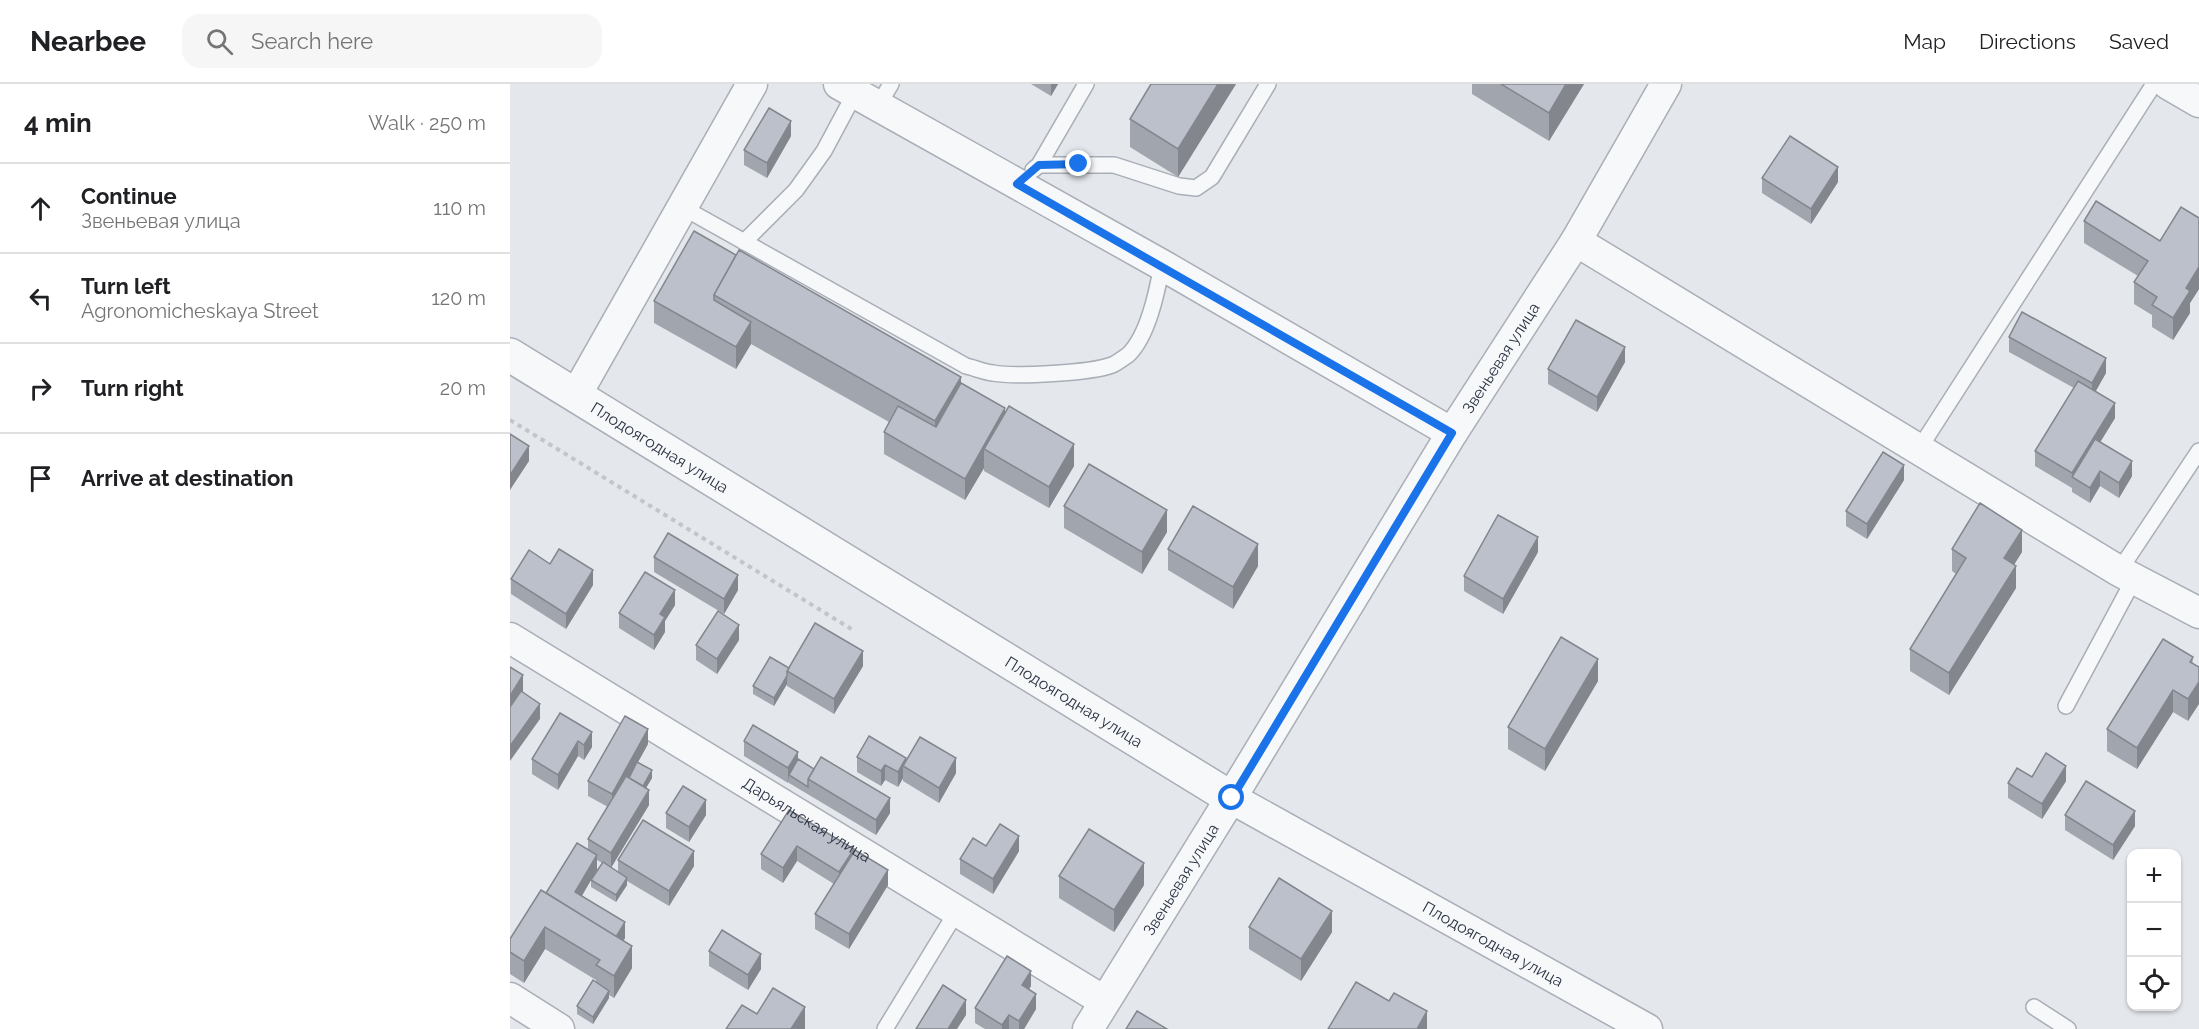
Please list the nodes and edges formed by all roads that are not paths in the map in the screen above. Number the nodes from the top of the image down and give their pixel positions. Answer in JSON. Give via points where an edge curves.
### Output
{"nodes":[{"id":1,"x":752,"y":84,"type":"edge"},
{"id":2,"x":1086,"y":84,"type":"edge"},
{"id":3,"x":1268,"y":84,"type":"edge"},
{"id":4,"x":1666,"y":84,"type":"edge"},
{"id":5,"x":2154,"y":84,"type":"edge"},
{"id":6,"x":2168,"y":84,"type":"edge"},
{"id":7,"x":866,"y":92,"type":"edge"},
{"id":8,"x":2199,"y":102,"type":"edge"},
{"id":9,"x":1028,"y":174,"type":"junction"},
{"id":10,"x":682,"y":207,"type":"junction"},
{"id":11,"x":1576,"y":241,"type":"junction"},
{"id":12,"x":744,"y":242,"type":"junction"},
{"id":13,"x":1161,"y":266,"type":"junction"},
{"id":14,"x":510,"y":355,"type":"edge"},
{"id":15,"x":576,"y":395,"type":"junction"},
{"id":16,"x":1452,"y":433,"type":"junction"},
{"id":17,"x":1919,"y":449,"type":"junction"},
{"id":18,"x":2199,"y":451,"type":"edge"},
{"id":19,"x":2127,"y":575,"type":"junction"},
{"id":20,"x":2199,"y":613,"type":"edge"},
{"id":21,"x":510,"y":638,"type":"edge"},
{"id":22,"x":2066,"y":706,"type":"dead end"},
{"id":23,"x":1232,"y":798,"type":"junction"},
{"id":24,"x":957,"y":911,"type":"junction"},
{"id":25,"x":510,"y":998,"type":"edge"},
{"id":26,"x":1104,"y":1001,"type":"junction"},
{"id":27,"x":2034,"y":1007,"type":"dead end"},
{"id":28,"x":559,"y":1029,"type":"edge"},
{"id":29,"x":885,"y":1029,"type":"edge"},
{"id":30,"x":1088,"y":1029,"type":"edge"},
{"id":31,"x":1647,"y":1029,"type":"edge"},
{"id":32,"x":2068,"y":1029,"type":"edge"}],
"edges":[{"from":1,"to":10,"type":"street"},
{"from":2,"to":9,"type":"lane"},
{"from":3,"to":9,"type":"lane","via":[[1212,177],[1196,188],[1114,165]]},
{"from":4,"to":11,"type":"street","name":"Звеньевая улица"},
{"from":5,"to":17,"type":"lane"},
{"from":6,"to":8,"type":"street"},
{"from":7,"to":9,"type":"street"},
{"from":7,"to":12,"type":"lane","via":[[796,190]]},
{"from":9,"to":13,"type":"street"},
{"from":10,"to":12,"type":"lane"},
{"from":10,"to":15,"type":"street"},
{"from":11,"to":16,"type":"street","name":"Звеньевая улица"},
{"from":11,"to":17,"type":"street"},
{"from":12,"to":13,"type":"lane","via":[[966,366],[992,373],[1095,369],[1114,364],[1129,354],[1143,331],[1155,300]]},
{"from":13,"to":16,"type":"street"},
{"from":14,"to":15,"type":"street","name":"Плодоягодная улица"},
{"from":15,"to":23,"type":"street","name":"Плодоягодная улица"},
{"from":16,"to":23,"type":"street","name":"Звеньевая улица"},
{"from":17,"to":19,"type":"street"},
{"from":18,"to":19,"type":"lane"},
{"from":19,"to":20,"type":"street"},
{"from":19,"to":22,"type":"lane"},
{"from":21,"to":24,"type":"street","name":"Дарьяльская улица"},
{"from":23,"to":26,"type":"street","name":"Звеньевая улица"},
{"from":23,"to":31,"type":"street","name":"Плодоягодная улица"},
{"from":24,"to":26,"type":"street","name":"Дарьяльская улица"},
{"from":24,"to":29,"type":"lane"},
{"from":25,"to":28,"type":"street"},
{"from":26,"to":30,"type":"street","name":"Звеньевая улица"},
{"from":27,"to":32,"type":"lane"}]}
